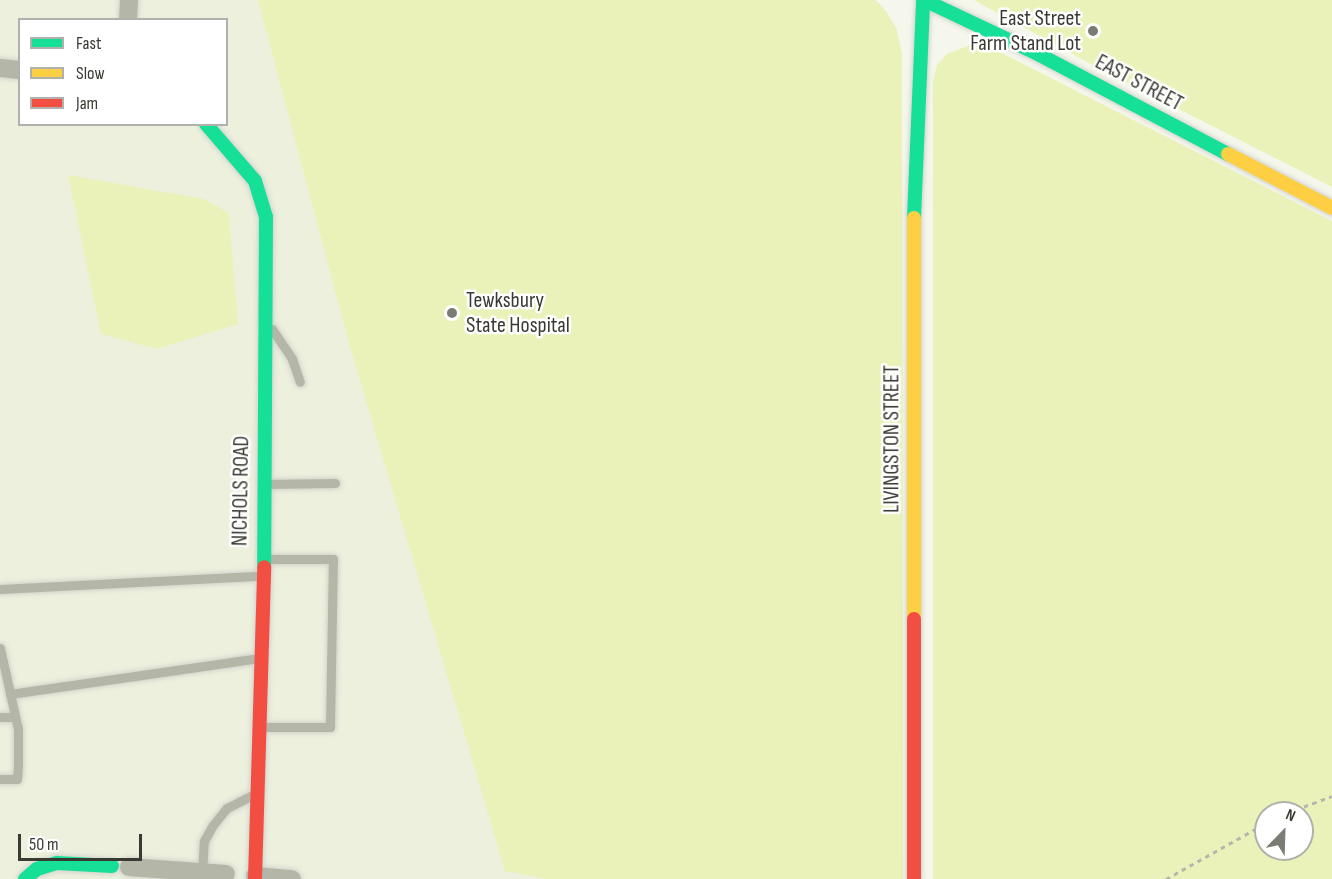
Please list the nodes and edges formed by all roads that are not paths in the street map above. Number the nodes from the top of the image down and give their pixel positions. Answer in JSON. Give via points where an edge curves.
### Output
{"nodes":[{"id":1,"x":129,"y":0,"type":"edge"},
{"id":2,"x":923,"y":0,"type":"edge"},
{"id":3,"x":129,"y":18,"type":"edge"},
{"id":4,"x":0,"y":68,"type":"edge"},
{"id":5,"x":18,"y":70,"type":"edge"},
{"id":6,"x":208,"y":126,"type":"edge"},
{"id":7,"x":1332,"y":208,"type":"edge"},
{"id":8,"x":268,"y":322,"type":"junction"},
{"id":9,"x":300,"y":382,"type":"dead end"},
{"id":10,"x":335,"y":483,"type":"dead end"},
{"id":11,"x":264,"y":484,"type":"junction"},
{"id":12,"x":264,"y":559,"type":"junction"},
{"id":13,"x":264,"y":576,"type":"junction"},
{"id":14,"x":0,"y":589,"type":"edge"},
{"id":15,"x":0,"y":648,"type":"edge"},
{"id":16,"x":262,"y":658,"type":"junction"},
{"id":17,"x":10,"y":694,"type":"junction"},
{"id":18,"x":0,"y":717,"type":"edge"},
{"id":19,"x":15,"y":717,"type":"junction"},
{"id":20,"x":258,"y":727,"type":"junction"},
{"id":21,"x":0,"y":779,"type":"edge"},
{"id":22,"x":256,"y":793,"type":"junction"},
{"id":23,"x":120,"y":867,"type":"joint"},
{"id":24,"x":226,"y":874,"type":"dead end"},
{"id":25,"x":202,"y":876,"type":"edge"},
{"id":26,"x":255,"y":878,"type":"edge"},
{"id":27,"x":25,"y":879,"type":"edge"},
{"id":28,"x":292,"y":879,"type":"edge"},
{"id":29,"x":914,"y":879,"type":"edge"}],
"edges":[{"from":1,"to":3,"type":"street"},
{"from":2,"to":7,"type":"street","name":"EAST STREET","via":[[1059,65]]},
{"from":2,"to":29,"type":"street","name":"LIVINGSTON STREET","via":[[913,243]]},
{"from":4,"to":5,"type":"street"},
{"from":6,"to":8,"type":"street","name":"NICHOLS ROAD","via":[[247,169],[262,195]]},
{"from":8,"to":9,"type":"lane","via":[[292,359]]},
{"from":8,"to":11,"type":"street","name":"NICHOLS ROAD"},
{"from":10,"to":11,"type":"lane"},
{"from":11,"to":12,"type":"street","name":"NICHOLS ROAD"},
{"from":12,"to":13,"type":"street","name":"NICHOLS ROAD"},
{"from":12,"to":20,"type":"lane","via":[[333,559],[330,727]]},
{"from":13,"to":14,"type":"lane"},
{"from":13,"to":16,"type":"street","name":"NICHOLS ROAD"},
{"from":15,"to":17,"type":"lane"},
{"from":16,"to":17,"type":"lane"},
{"from":16,"to":20,"type":"street","name":"NICHOLS ROAD"},
{"from":17,"to":19,"type":"lane"},
{"from":18,"to":19,"type":"lane"},
{"from":19,"to":21,"type":"lane","via":[[17,779]]},
{"from":20,"to":22,"type":"street","name":"NICHOLS ROAD"},
{"from":22,"to":25,"type":"lane","via":[[226,808],[213,825],[204,841]]},
{"from":22,"to":26,"type":"street","name":"NICHOLS ROAD"},
{"from":23,"to":25,"type":"street"},
{"from":23,"to":27,"type":"street","via":[[57,863],[37,869]]},
{"from":24,"to":25,"type":"street"},
{"from":26,"to":28,"type":"street"}]}
